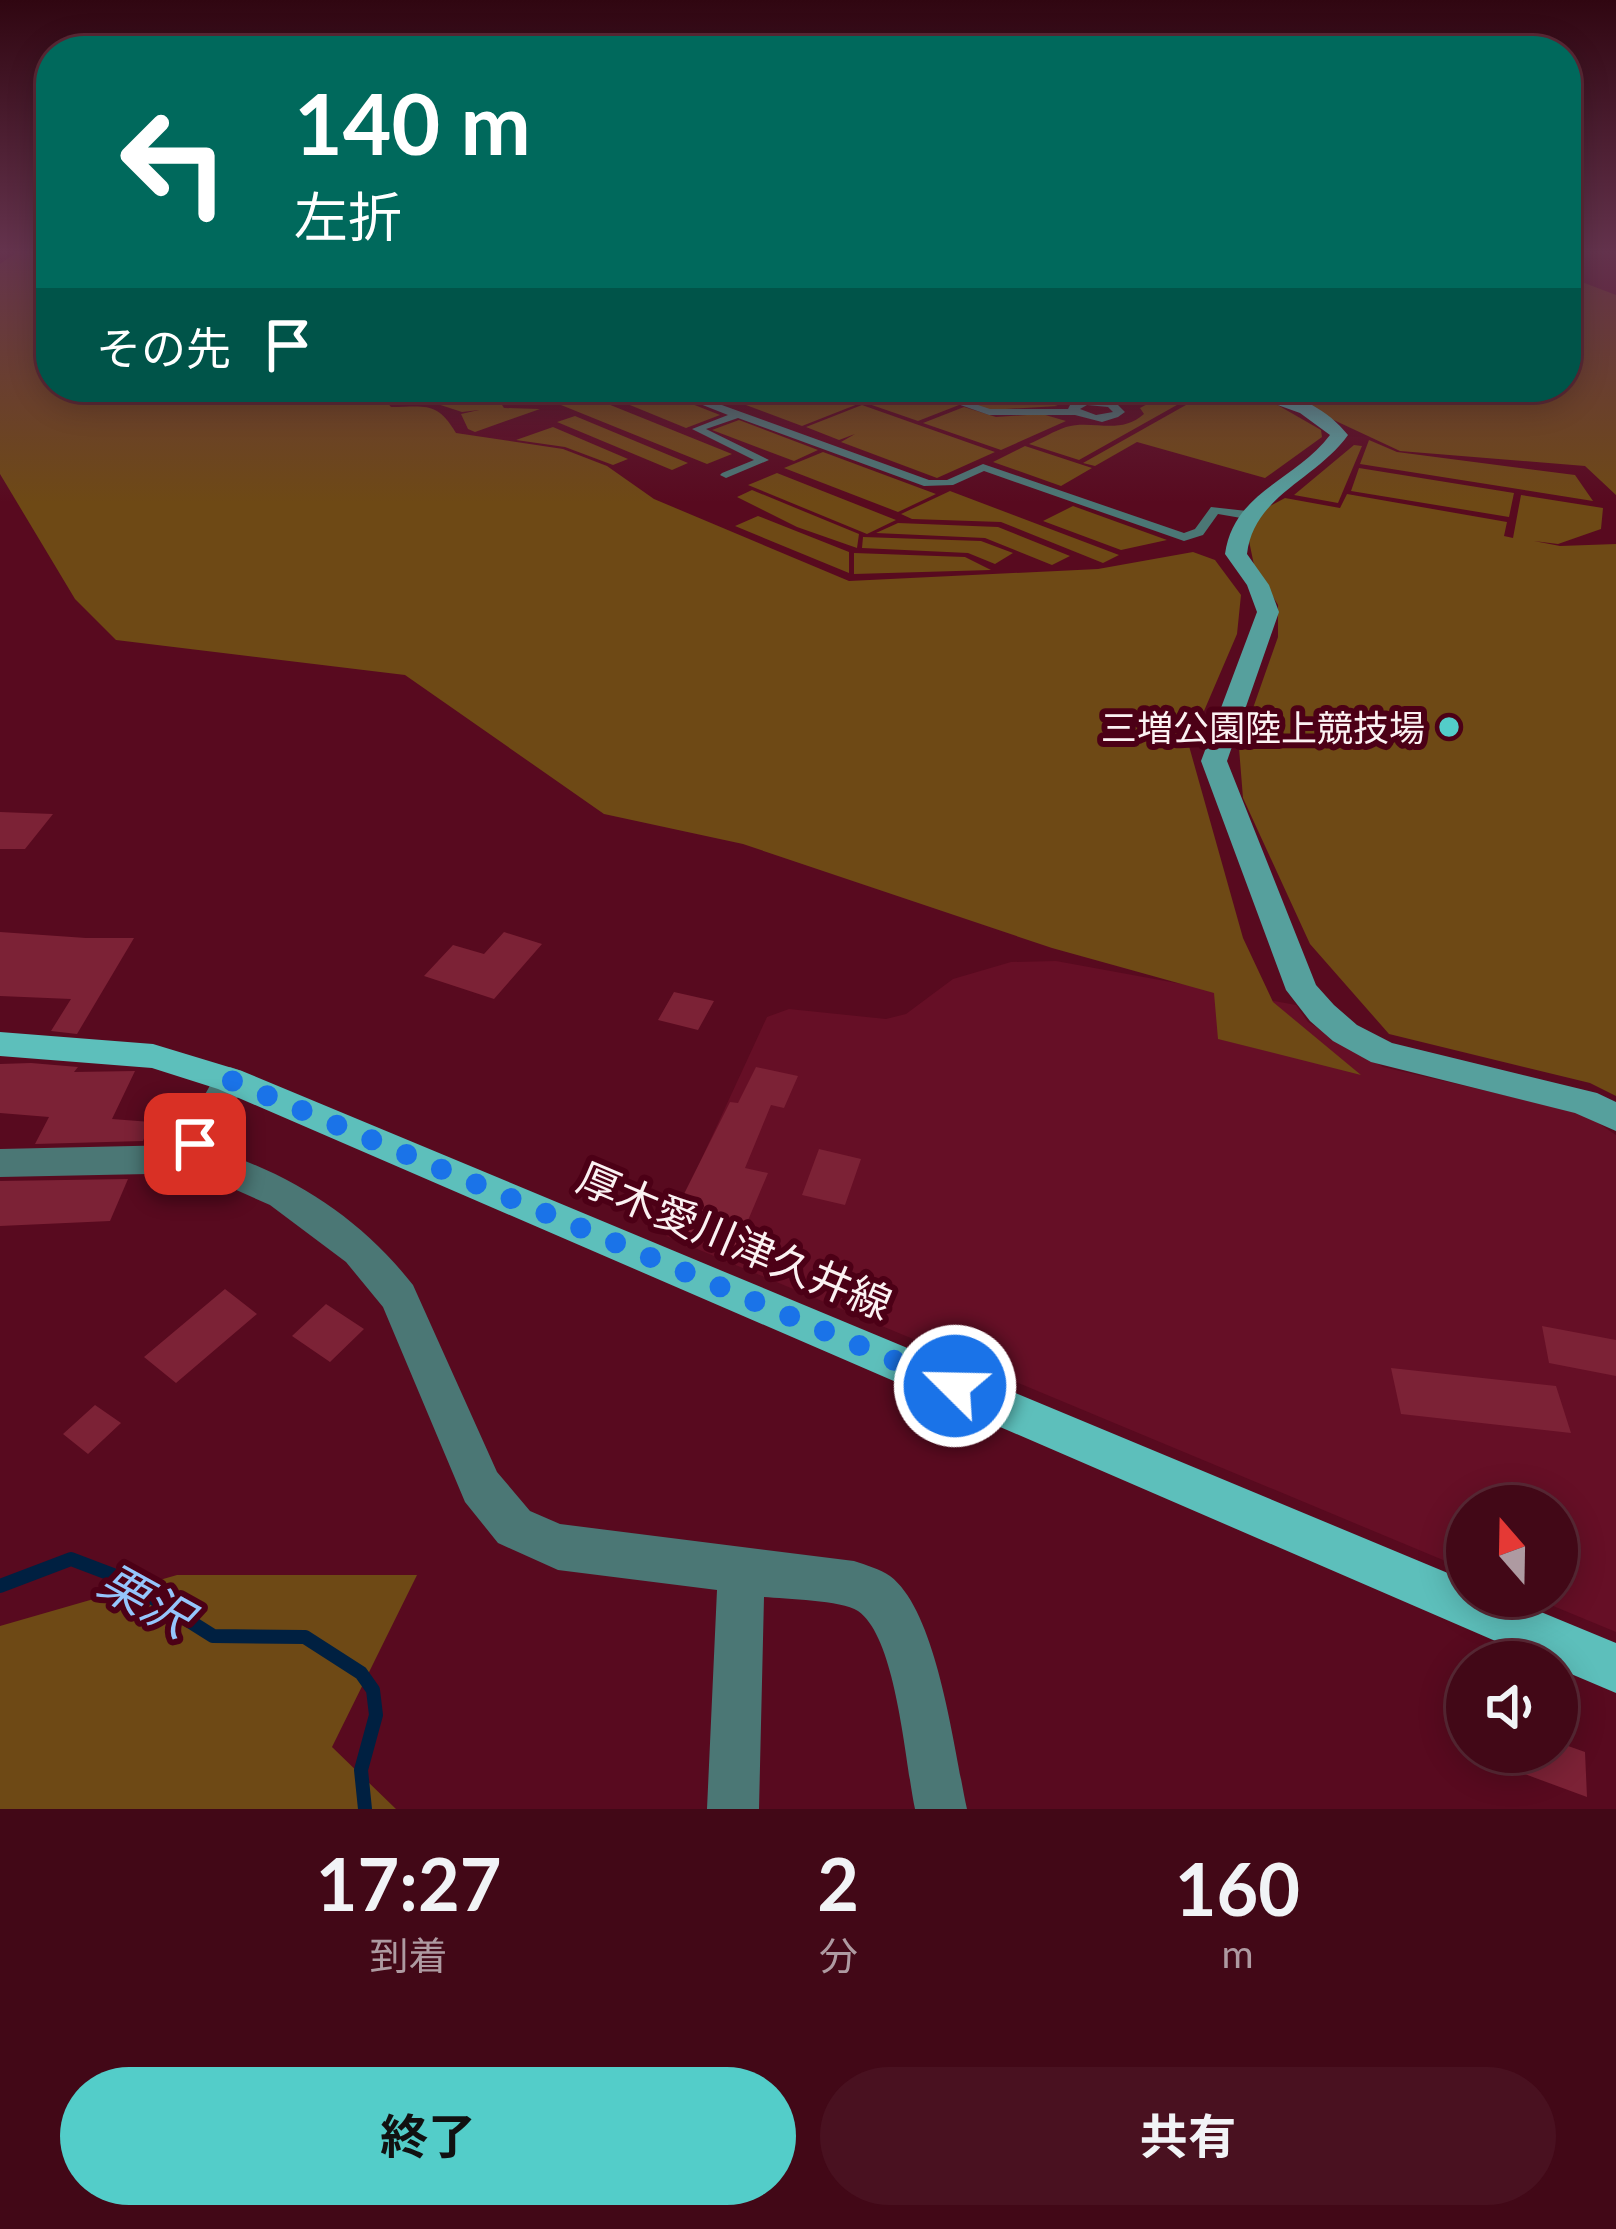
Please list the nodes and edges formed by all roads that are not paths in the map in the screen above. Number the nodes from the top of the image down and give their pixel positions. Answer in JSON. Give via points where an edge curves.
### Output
{"nodes":[{"id":1,"x":702,"y":402,"type":"edge"},
{"id":2,"x":722,"y":402,"type":"edge"},
{"id":3,"x":958,"y":402,"type":"edge"},
{"id":4,"x":1061,"y":402,"type":"edge"},
{"id":5,"x":1091,"y":402,"type":"edge"},
{"id":6,"x":1100,"y":402,"type":"edge"},
{"id":7,"x":1116,"y":402,"type":"edge"},
{"id":8,"x":1289,"y":402,"type":"edge"},
{"id":9,"x":1111,"y":404,"type":"junction"},
{"id":10,"x":1076,"y":408,"type":"junction"},
{"id":11,"x":736,"y":415,"type":"junction"},
{"id":12,"x":726,"y":475,"type":"dead end"},
{"id":13,"x":1246,"y":514,"type":"junction"},
{"id":14,"x":0,"y":1044,"type":"edge"},
{"id":15,"x":230,"y":1080,"type":"junction"},
{"id":16,"x":1616,"y":1118,"type":"edge"},
{"id":17,"x":198,"y":1159,"type":"junction"},
{"id":18,"x":0,"y":1163,"type":"edge"},
{"id":19,"x":740,"y":1569,"type":"junction"},
{"id":20,"x":1616,"y":1668,"type":"edge"},
{"id":21,"x":734,"y":1809,"type":"edge"},
{"id":22,"x":941,"y":1809,"type":"edge"}],
"edges":[{"from":1,"to":11,"type":"lane"},
{"from":2,"to":11,"type":"lane"},
{"from":3,"to":10,"type":"lane","via":[[988,412]]},
{"from":4,"to":10,"type":"lane"},
{"from":5,"to":10,"type":"lane"},
{"from":6,"to":9,"type":"lane"},
{"from":7,"to":9,"type":"lane"},
{"from":8,"to":13,"type":"street","via":[[1339,436]]},
{"from":9,"to":10,"type":"lane","via":[[1116,416],[1094,418]]},
{"from":11,"to":12,"type":"lane","via":[[698,430],[763,460]]},
{"from":11,"to":13,"type":"lane","via":[[928,484],[983,466],[1175,536],[1199,532],[1215,510]]},
{"from":13,"to":16,"type":"street","via":[[1236,554],[1268,612],[1214,761],[1301,990],[1345,1033],[1383,1053],[1585,1102]]},
{"from":14,"to":15,"type":"main road","name":"厚木愛川津久井線","via":[[153,1056]]},
{"from":15,"to":17,"type":"street","via":[[195,1144]]},
{"from":15,"to":20,"type":"main road","name":"厚木愛川津久井線"},
{"from":17,"to":18,"type":"street"},
{"from":17,"to":19,"type":"street","via":[[268,1184],[384,1275],[481,1486],[514,1527],[558,1547]]},
{"from":19,"to":21,"type":"street"},
{"from":19,"to":22,"type":"street","via":[[859,1586],[884,1602],[906,1654]]}]}
